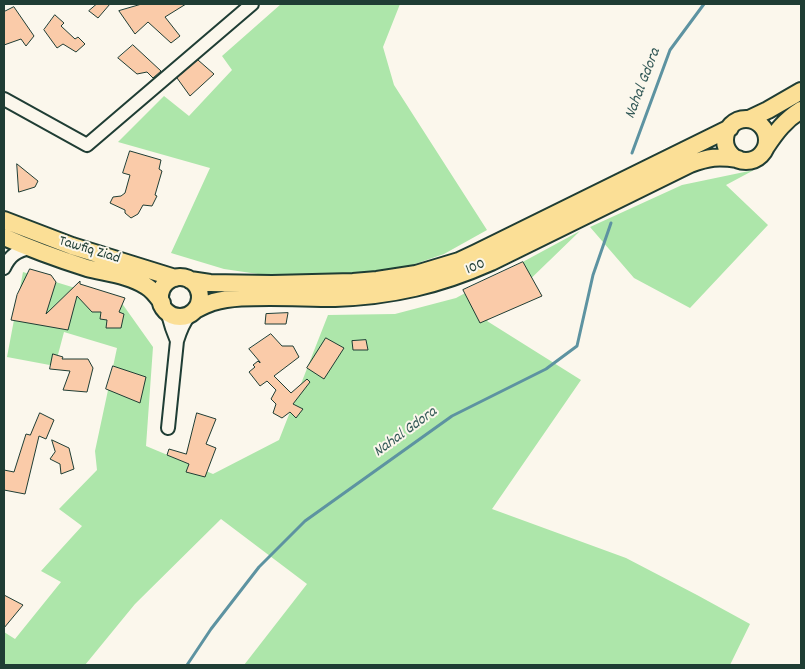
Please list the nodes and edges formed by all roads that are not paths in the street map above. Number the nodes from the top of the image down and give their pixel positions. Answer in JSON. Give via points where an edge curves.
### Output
{"nodes":[{"id":1,"x":252,"y":4,"type":"edge"},
{"id":2,"x":801,"y":91,"type":"edge"},
{"id":3,"x":4,"y":99,"type":"edge"},
{"id":4,"x":801,"y":110,"type":"edge"},
{"id":5,"x":749,"y":119,"type":"junction"},
{"id":6,"x":730,"y":128,"type":"junction"},
{"id":7,"x":766,"y":147,"type":"junction"},
{"id":8,"x":738,"y":159,"type":"junction"},
{"id":9,"x":4,"y":220,"type":"edge"},
{"id":10,"x":4,"y":237,"type":"edge"},
{"id":11,"x":30,"y":248,"type":"junction"},
{"id":12,"x":4,"y":265,"type":"edge"},
{"id":13,"x":183,"y":279,"type":"junction"},
{"id":14,"x":164,"y":307,"type":"junction"},
{"id":15,"x":193,"y":312,"type":"junction"},
{"id":16,"x":177,"y":341,"type":"junction"},
{"id":17,"x":168,"y":428,"type":"dead end"}],
"edges":[{"from":1,"to":3,"type":"street","via":[[86,145]]},
{"from":2,"to":5,"type":"main road"},
{"from":4,"to":7,"type":"main road","via":[[784,123]]},
{"from":5,"to":6,"type":"main road","via":[[737,121]]},
{"from":5,"to":7,"type":"main road","via":[[763,127]]},
{"from":6,"to":8,"type":"main road","via":[[726,144],[728,151]]},
{"from":6,"to":13,"type":"main road","name":"100","via":[[476,253],[423,272],[353,282],[253,284]]},
{"from":7,"to":8,"type":"main road","via":[[757,158]]},
{"from":8,"to":15,"type":"main road","name":"100","via":[[713,157],[690,164],[491,262],[430,284],[394,293],[356,297],[226,299]]},
{"from":9,"to":13,"type":"main road","name":"Tawfiq Ziad","via":[[72,246]]},
{"from":10,"to":11,"type":"main road","name":"Tawfiq Ziad"},
{"from":11,"to":12,"type":"street","via":[[18,251]]},
{"from":11,"to":14,"type":"main road","name":"Tawfiq Ziad","via":[[86,268],[129,278],[154,291]]},
{"from":13,"to":14,"type":"main road","via":[[169,280],[165,285],[161,297]]},
{"from":13,"to":15,"type":"main road","via":[[195,283],[200,293]]},
{"from":14,"to":15,"type":"main road","via":[[179,317]]},
{"from":14,"to":16,"type":"street"},
{"from":15,"to":16,"type":"street","via":[[184,321]]},
{"from":16,"to":17,"type":"street"}]}
